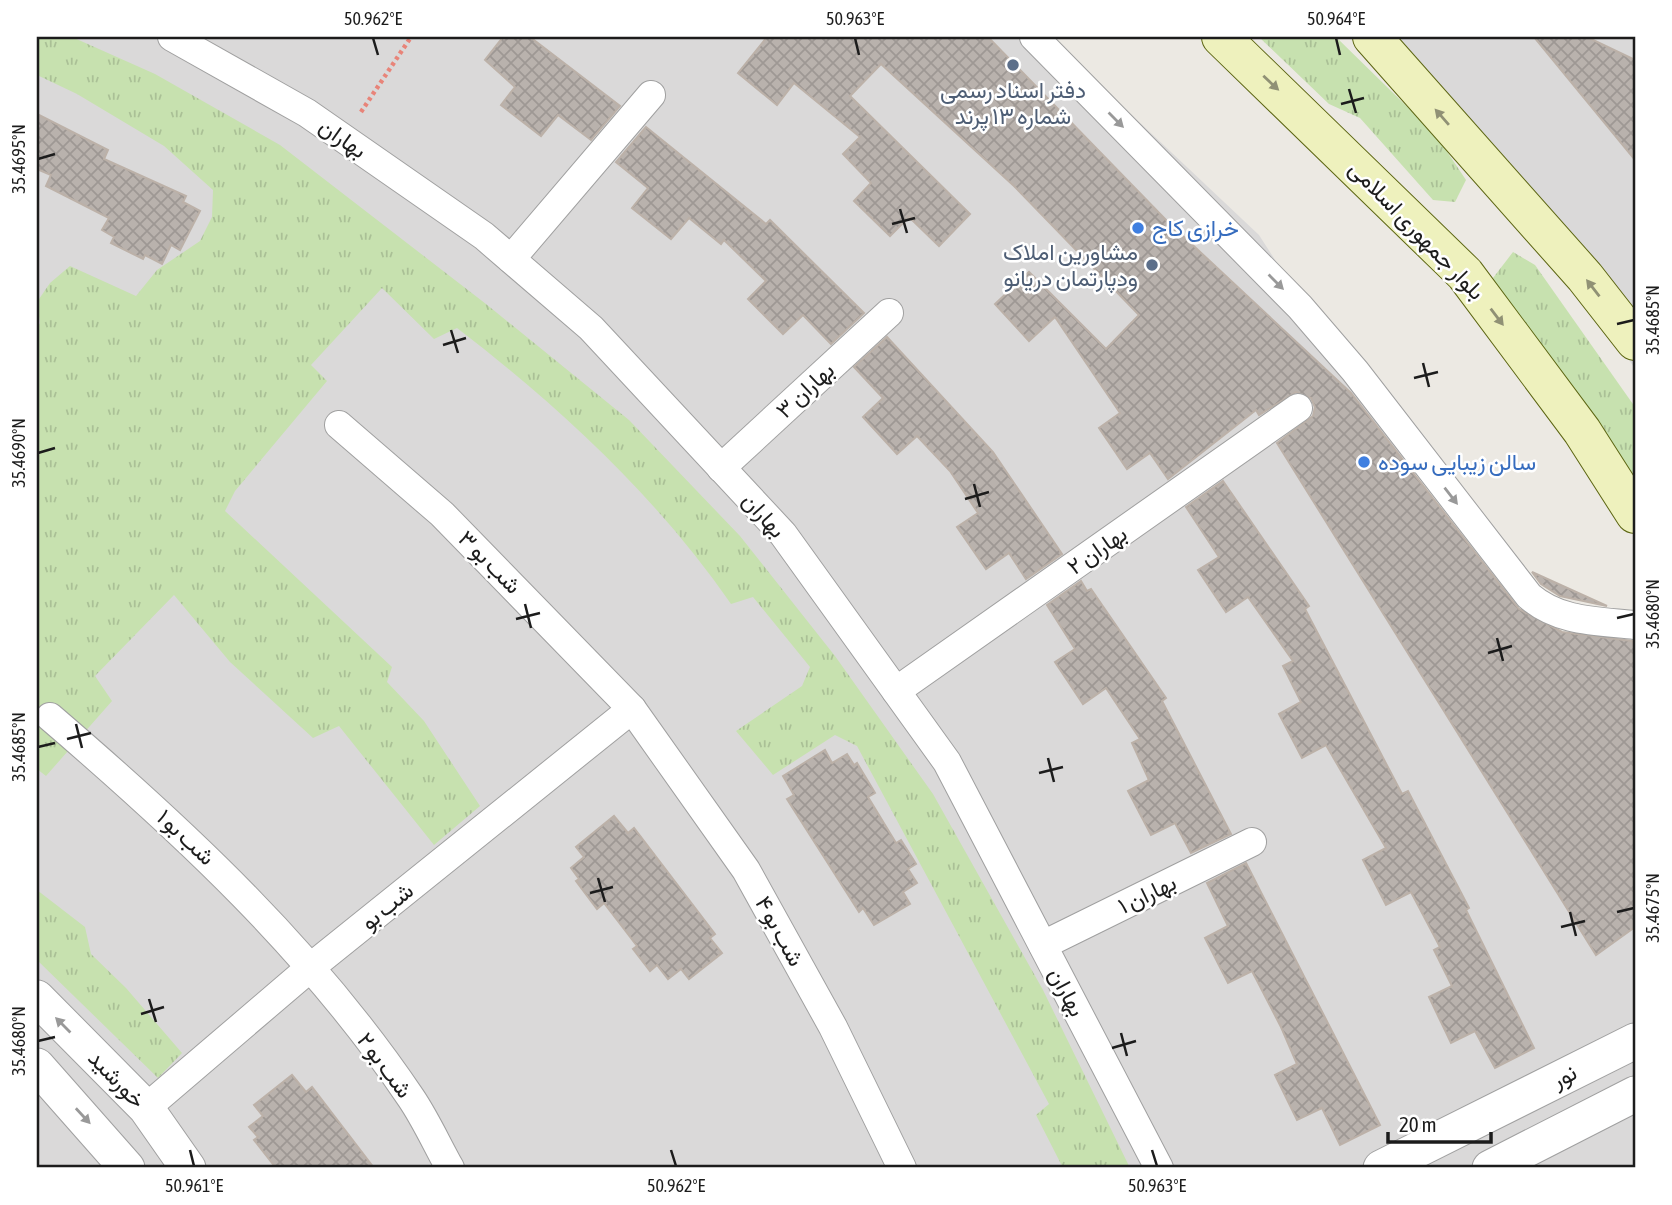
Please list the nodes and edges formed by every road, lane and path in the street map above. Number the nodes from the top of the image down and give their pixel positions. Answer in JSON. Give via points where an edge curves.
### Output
{"nodes":[{"id":1,"x":174,"y":37,"type":"edge"},
{"id":2,"x":411,"y":37,"type":"edge"},
{"id":3,"x":1034,"y":37,"type":"edge"},
{"id":4,"x":1221,"y":37,"type":"edge"},
{"id":5,"x":1372,"y":37,"type":"edge"},
{"id":6,"x":651,"y":94,"type":"dead end"},
{"id":7,"x":344,"y":138,"type":"junction"},
{"id":8,"x":511,"y":259,"type":"junction"},
{"id":9,"x":889,"y":313,"type":"dead end"},
{"id":10,"x":1635,"y":341,"type":"edge"},
{"id":11,"x":1298,"y":408,"type":"dead end"},
{"id":12,"x":339,"y":425,"type":"dead end"},
{"id":13,"x":721,"y":468,"type":"junction"},
{"id":14,"x":1635,"y":514,"type":"edge"},
{"id":15,"x":1635,"y":625,"type":"edge"},
{"id":16,"x":896,"y":691,"type":"junction"},
{"id":17,"x":632,"y":709,"type":"junction"},
{"id":18,"x":50,"y":717,"type":"dead end"},
{"id":19,"x":1252,"y":842,"type":"dead end"},
{"id":20,"x":1043,"y":945,"type":"junction"},
{"id":21,"x":311,"y":967,"type":"junction"},
{"id":22,"x":37,"y":998,"type":"edge"},
{"id":23,"x":1635,"y":1041,"type":"edge"},
{"id":24,"x":37,"y":1066,"type":"edge"},
{"id":25,"x":1635,"y":1094,"type":"edge"},
{"id":26,"x":146,"y":1108,"type":"junction"},
{"id":27,"x":127,"y":1168,"type":"edge"},
{"id":28,"x":188,"y":1168,"type":"edge"},
{"id":29,"x":450,"y":1168,"type":"edge"},
{"id":30,"x":902,"y":1168,"type":"edge"},
{"id":31,"x":1160,"y":1168,"type":"edge"},
{"id":32,"x":1381,"y":1168,"type":"edge"},
{"id":33,"x":1490,"y":1168,"type":"edge"}],
"edges":[{"from":1,"to":7,"type":"street","name":"بهاران"},
{"from":2,"to":7,"type":"path"},
{"from":3,"to":15,"type":"street","one_way":true,"via":[[1300,307],[1529,596],[1545,610],[1569,618]]},
{"from":4,"to":14,"type":"main road","name":"بلوار جمهوری اسلامی","one_way":true,"via":[[1465,274],[1582,431]]},
{"from":10,"to":5,"type":"main road","one_way":true,"via":[[1585,277]]},
{"from":6,"to":8,"type":"street"},
{"from":7,"to":8,"type":"street","name":"بهاران"},
{"from":8,"to":13,"type":"street","name":"بهاران","via":[[591,328]]},
{"from":9,"to":13,"type":"street","name":"بهاران ۳"},
{"from":11,"to":16,"type":"street","name":"بهاران ۲"},
{"from":12,"to":17,"type":"street","name":"شب بو ۳","via":[[442,514]]},
{"from":13,"to":16,"type":"street","name":"بهاران","via":[[783,534]]},
{"from":16,"to":20,"type":"street","name":"بهاران","via":[[947,762]]},
{"from":17,"to":21,"type":"street","name":"شب بو"},
{"from":17,"to":30,"type":"street","name":"شب بو ۴","via":[[746,870],[833,1027]]},
{"from":18,"to":21,"type":"street","name":"شب بو ۱","via":[[232,881]]},
{"from":19,"to":20,"type":"street","name":"بهاران ۱"},
{"from":20,"to":31,"type":"street","name":"بهاران"},
{"from":21,"to":26,"type":"street","name":"شب بو"},
{"from":21,"to":29,"type":"street","name":"شب بو ۲","via":[[412,1099]]},
{"from":26,"to":22,"type":"street","name":"خورشید","one_way":true},
{"from":23,"to":32,"type":"street","name":"نور"},
{"from":24,"to":27,"type":"street","one_way":true},
{"from":25,"to":33,"type":"street"},
{"from":26,"to":28,"type":"street","name":"خورشید"}]}
